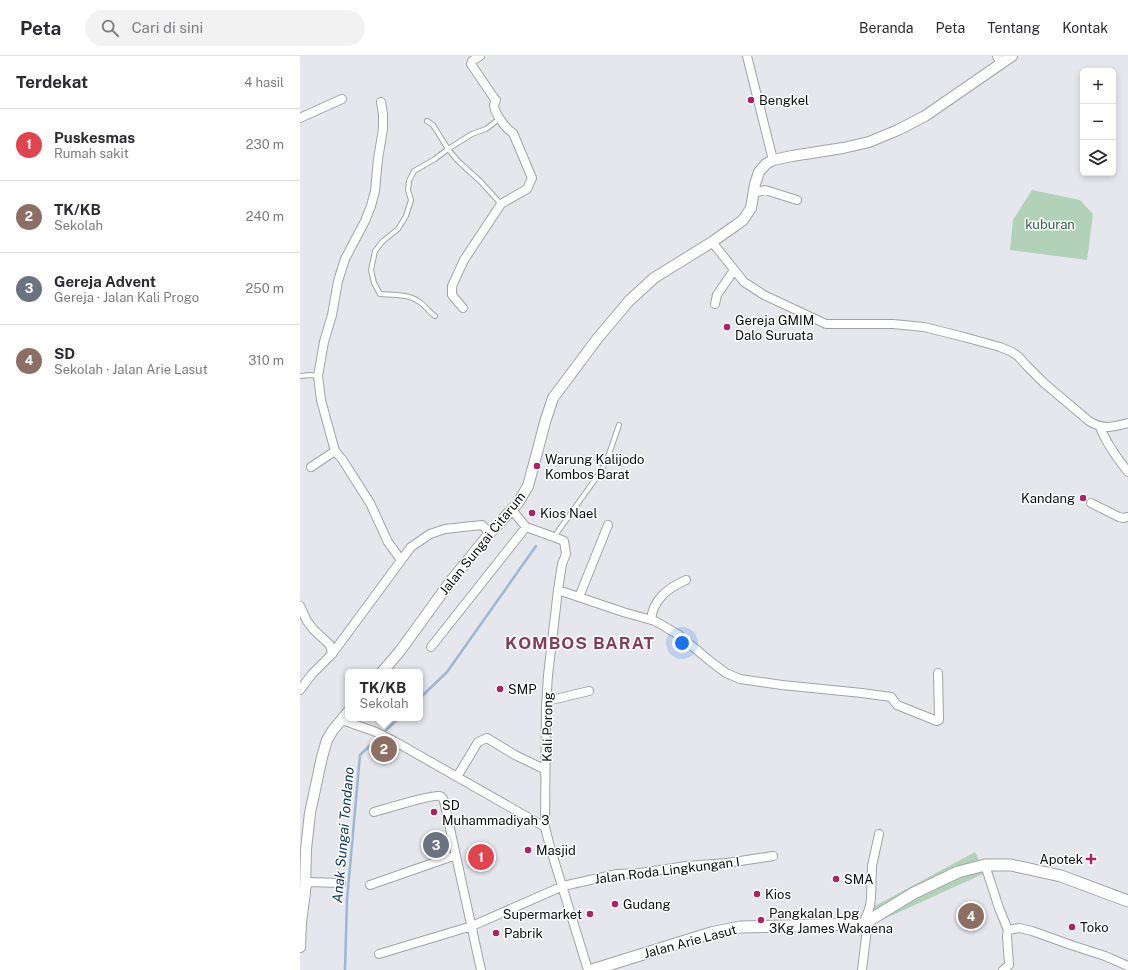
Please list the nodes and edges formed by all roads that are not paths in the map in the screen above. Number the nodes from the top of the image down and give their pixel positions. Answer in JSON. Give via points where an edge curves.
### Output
{"nodes":[{"id":1,"x":480,"y":56,"type":"edge"},
{"id":2,"x":747,"y":56,"type":"edge"},
{"id":3,"x":1012,"y":56,"type":"edge"},
{"id":4,"x":999,"y":60,"type":"edge"},
{"id":5,"x":342,"y":99,"type":"dead end"},
{"id":6,"x":381,"y":102,"type":"dead end"},
{"id":7,"x":300,"y":118,"type":"edge"},
{"id":8,"x":500,"y":118,"type":"junction"},
{"id":9,"x":426,"y":120,"type":"dead end"},
{"id":10,"x":448,"y":149,"type":"junction"},
{"id":11,"x":773,"y":160,"type":"junction"},
{"id":12,"x":754,"y":193,"type":"junction"},
{"id":13,"x":797,"y":200,"type":"dead end"},
{"id":14,"x":501,"y":204,"type":"junction"},
{"id":15,"x":712,"y":242,"type":"junction"},
{"id":16,"x":734,"y":270,"type":"junction"},
{"id":17,"x":715,"y":304,"type":"dead end"},
{"id":18,"x":463,"y":308,"type":"dead end"},
{"id":19,"x":435,"y":316,"type":"dead end"},
{"id":20,"x":300,"y":376,"type":"edge"},
{"id":21,"x":318,"y":376,"type":"junction"},
{"id":22,"x":1128,"y":423,"type":"edge"},
{"id":23,"x":619,"y":425,"type":"dead end"},
{"id":24,"x":1100,"y":427,"type":"junction"},
{"id":25,"x":335,"y":451,"type":"junction"},
{"id":26,"x":311,"y":467,"type":"dead end"},
{"id":27,"x":1128,"y":472,"type":"edge"},
{"id":28,"x":1091,"y":503,"type":"dead end"},
{"id":29,"x":512,"y":510,"type":"junction"},
{"id":30,"x":1128,"y":517,"type":"edge"},
{"id":31,"x":608,"y":525,"type":"dead end"},
{"id":32,"x":526,"y":527,"type":"junction"},
{"id":33,"x":490,"y":533,"type":"junction"},
{"id":34,"x":554,"y":536,"type":"junction"},
{"id":35,"x":401,"y":560,"type":"junction"},
{"id":36,"x":686,"y":580,"type":"dead end"},
{"id":37,"x":558,"y":590,"type":"junction"},
{"id":38,"x":579,"y":598,"type":"junction"},
{"id":39,"x":300,"y":606,"type":"edge"},
{"id":40,"x":651,"y":620,"type":"junction"},
{"id":41,"x":431,"y":647,"type":"dead end"},
{"id":42,"x":332,"y":654,"type":"junction"},
{"id":43,"x":385,"y":669,"type":"edge"},
{"id":44,"x":938,"y":673,"type":"dead end"},
{"id":45,"x":300,"y":690,"type":"edge"},
{"id":46,"x":589,"y":691,"type":"dead end"},
{"id":47,"x":547,"y":701,"type":"junction"},
{"id":48,"x":345,"y":716,"type":"edge"},
{"id":49,"x":355,"y":721,"type":"edge"},
{"id":50,"x":457,"y":777,"type":"junction"},
{"id":51,"x":546,"y":780,"type":"junction"},
{"id":52,"x":374,"y":812,"type":"dead end"},
{"id":53,"x":545,"y":827,"type":"junction"},
{"id":54,"x":880,"y":834,"type":"dead end"},
{"id":55,"x":456,"y":855,"type":"junction"},
{"id":56,"x":773,"y":856,"type":"dead end"},
{"id":57,"x":985,"y":865,"type":"junction"},
{"id":58,"x":341,"y":883,"type":"dead end"},
{"id":59,"x":370,"y":885,"type":"dead end"},
{"id":60,"x":562,"y":886,"type":"junction"},
{"id":61,"x":305,"y":892,"type":"junction"},
{"id":62,"x":1128,"y":901,"type":"edge"},
{"id":63,"x":300,"y":921,"type":"edge"},
{"id":64,"x":863,"y":924,"type":"junction"},
{"id":65,"x":472,"y":926,"type":"junction"},
{"id":66,"x":1008,"y":930,"type":"junction"},
{"id":67,"x":300,"y":947,"type":"edge"},
{"id":68,"x":379,"y":954,"type":"dead end"},
{"id":69,"x":1128,"y":966,"type":"edge"},
{"id":70,"x":481,"y":970,"type":"edge"},
{"id":71,"x":588,"y":970,"type":"edge"},
{"id":72,"x":592,"y":970,"type":"edge"},
{"id":73,"x":862,"y":970,"type":"edge"},
{"id":74,"x":1003,"y":970,"type":"edge"}],
"edges":[{"from":1,"to":8,"type":"street","via":[[472,61],[472,64],[496,100],[494,105]]},
{"from":2,"to":11,"type":"street"},
{"from":3,"to":4,"type":"street"},
{"from":4,"to":11,"type":"street","via":[[926,116],[898,130],[869,142]]},
{"from":5,"to":7,"type":"street"},
{"from":6,"to":21,"type":"street","via":[[383,129],[375,191],[365,221],[345,259],[338,281]]},
{"from":8,"to":10,"type":"lane","via":[[486,129],[472,134]]},
{"from":8,"to":14,"type":"street","via":[[506,128],[513,133],[532,178],[527,188]]},
{"from":9,"to":10,"type":"lane"},
{"from":10,"to":14,"type":"lane"},
{"from":10,"to":19,"type":"lane","via":[[414,171],[409,181],[410,200],[406,216],[398,229],[375,251],[372,270],[374,283],[380,294],[414,299]]},
{"from":11,"to":12,"type":"street","name":"Jalan Sungai Citarum","via":[[759,172]]},
{"from":12,"to":13,"type":"street","via":[[765,190]]},
{"from":12,"to":15,"type":"street","name":"Jalan Sungai Citarum","via":[[751,208],[743,220]]},
{"from":14,"to":18,"type":"street","via":[[464,260],[452,286],[452,295]]},
{"from":15,"to":16,"type":"street"},
{"from":15,"to":29,"type":"street","name":"Jalan Sungai Citarum","via":[[654,278],[629,301],[557,392],[545,422],[528,486]]},
{"from":16,"to":17,"type":"street","via":[[717,295]]},
{"from":16,"to":24,"type":"street","via":[[744,282],[764,295],[826,324],[893,324],[924,327],[1012,352],[1080,414]]},
{"from":20,"to":21,"type":"lane"},
{"from":21,"to":25,"type":"street","via":[[321,400]]},
{"from":22,"to":24,"type":"street"},
{"from":23,"to":34,"type":"lane","via":[[608,457],[600,471]]},
{"from":24,"to":27,"type":"street"},
{"from":25,"to":26,"type":"street"},
{"from":25,"to":35,"type":"street","via":[[370,503],[388,542]]},
{"from":28,"to":30,"type":"street","via":[[1119,517]]},
{"from":29,"to":32,"type":"street"},
{"from":29,"to":33,"type":"street","name":"Jalan Sungai Citarum"},
{"from":31,"to":38,"type":"street"},
{"from":32,"to":34,"type":"street"},
{"from":32,"to":41,"type":"street"},
{"from":33,"to":35,"type":"street","via":[[482,525],[445,529],[430,534],[411,547]]},
{"from":33,"to":43,"type":"street","name":"Jalan Sungai Citarum"},
{"from":34,"to":37,"type":"street","name":"Kali Porong","via":[[564,541],[566,554]]},
{"from":35,"to":42,"type":"street"},
{"from":36,"to":40,"type":"street","via":[[675,585],[660,599]]},
{"from":37,"to":38,"type":"street"},
{"from":37,"to":47,"type":"street","name":"Kali Porong"},
{"from":38,"to":40,"type":"street"},
{"from":39,"to":42,"type":"street","via":[[313,629],[330,645]]},
{"from":40,"to":44,"type":"street","via":[[679,635],[726,673],[740,679],[891,697],[897,705],[937,721]]},
{"from":42,"to":45,"type":"street"},
{"from":46,"to":47,"type":"street"},
{"from":47,"to":51,"type":"street","name":"Kali Porong"},
{"from":48,"to":61,"type":"street","via":[[327,740],[320,764],[310,813]]},
{"from":49,"to":50,"type":"street"},
{"from":50,"to":51,"type":"street","via":[[478,742],[487,738],[544,769]]},
{"from":50,"to":53,"type":"street"},
{"from":51,"to":53,"type":"street","name":"Kali Porong"},
{"from":52,"to":55,"type":"street","via":[[429,797],[443,797]]},
{"from":53,"to":60,"type":"street","name":"Kali Porong"},
{"from":54,"to":64,"type":"street","via":[[872,866],[870,906]]},
{"from":55,"to":59,"type":"street"},
{"from":55,"to":65,"type":"street"},
{"from":56,"to":60,"type":"street","name":"Jalan Roda Lingkungan I","via":[[617,874]]},
{"from":57,"to":62,"type":"main road","name":"Jalan Arie Lasut","via":[[1011,865],[1061,876]]},
{"from":57,"to":64,"type":"main road","name":"Jalan Arie Lasut","via":[[958,872],[920,890]]},
{"from":57,"to":66,"type":"street"},
{"from":58,"to":61,"type":"street","via":[[308,882]]},
{"from":60,"to":65,"type":"street","name":"Jalan Roda Lingkungan I"},
{"from":60,"to":71,"type":"street","name":"Kali Porong"},
{"from":61,"to":63,"type":"street"},
{"from":63,"to":67,"type":"street"},
{"from":64,"to":72,"type":"main road","name":"Jalan Arie Lasut","via":[[740,927],[711,933]]},
{"from":64,"to":73,"type":"street","via":[[867,929]]},
{"from":65,"to":68,"type":"street","name":"Jalan Roda Lingkungan I"},
{"from":65,"to":70,"type":"street"},
{"from":66,"to":69,"type":"street","via":[[1019,928],[1032,931]]},
{"from":66,"to":74,"type":"street","via":[[1009,965]]}]}
